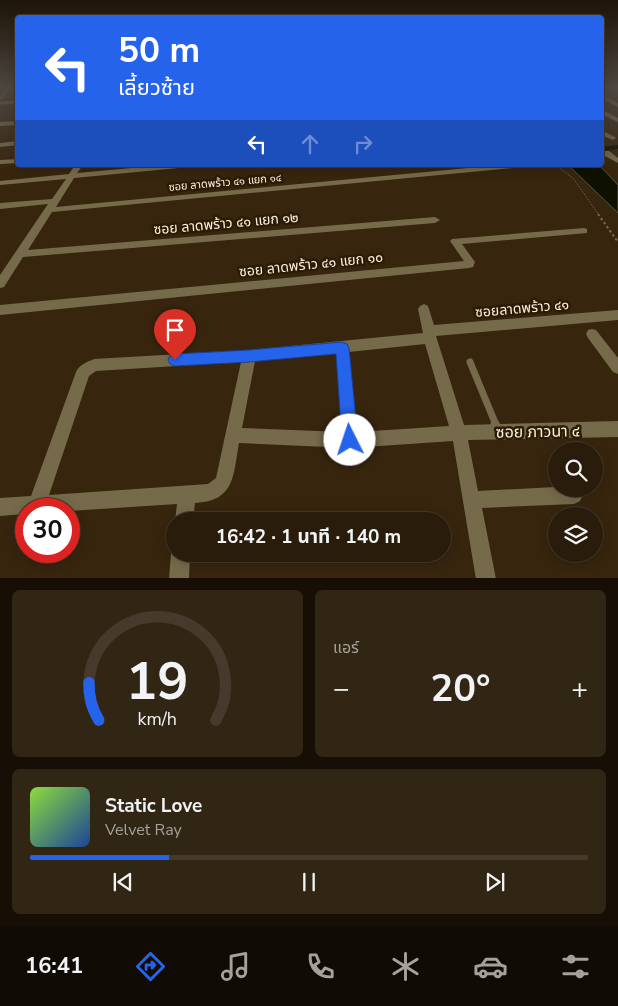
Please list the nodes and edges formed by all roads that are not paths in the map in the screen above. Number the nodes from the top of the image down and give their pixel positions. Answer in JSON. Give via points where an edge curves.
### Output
{"nodes":[{"id":1,"x":15,"y":123,"type":"edge"},
{"id":2,"x":0,"y":124,"type":"edge"},
{"id":3,"x":604,"y":134,"type":"edge"},
{"id":4,"x":613,"y":138,"type":"dead end"},
{"id":5,"x":15,"y":143,"type":"edge"},
{"id":6,"x":0,"y":145,"type":"edge"},
{"id":7,"x":606,"y":153,"type":"dead end"},
{"id":8,"x":15,"y":161,"type":"edge"},
{"id":9,"x":618,"y":161,"type":"edge"},
{"id":10,"x":0,"y":162,"type":"edge"},
{"id":11,"x":78,"y":167,"type":"edge"},
{"id":12,"x":168,"y":167,"type":"edge"},
{"id":13,"x":490,"y":167,"type":"edge"},
{"id":14,"x":72,"y":176,"type":"junction"},
{"id":15,"x":0,"y":183,"type":"edge"},
{"id":16,"x":55,"y":201,"type":"junction"},
{"id":17,"x":0,"y":206,"type":"edge"},
{"id":18,"x":48,"y":210,"type":"junction"},
{"id":19,"x":435,"y":220,"type":"dead end"},
{"id":20,"x":584,"y":231,"type":"dead end"},
{"id":21,"x":20,"y":254,"type":"junction"},
{"id":22,"x":0,"y":284,"type":"edge"},
{"id":23,"x":424,"y":309,"type":"dead end"},
{"id":24,"x":0,"y":310,"type":"edge"},
{"id":25,"x":618,"y":315,"type":"edge"},
{"id":26,"x":430,"y":334,"type":"junction"},
{"id":27,"x":592,"y":334,"type":"dead end"},
{"id":28,"x":342,"y":348,"type":"junction"},
{"id":29,"x":249,"y":356,"type":"junction"},
{"id":30,"x":470,"y":362,"type":"dead end"},
{"id":31,"x":618,"y":368,"type":"edge"},
{"id":32,"x":618,"y":430,"type":"edge"},
{"id":33,"x":498,"y":432,"type":"junction"},
{"id":34,"x":459,"y":433,"type":"junction"},
{"id":35,"x":233,"y":435,"type":"junction"},
{"id":36,"x":350,"y":440,"type":"junction"},
{"id":37,"x":187,"y":494,"type":"junction"},
{"id":38,"x":548,"y":496,"type":"edge"},
{"id":39,"x":39,"y":498,"type":"edge"},
{"id":40,"x":472,"y":500,"type":"junction"},
{"id":41,"x":80,"y":501,"type":"edge"},
{"id":42,"x":15,"y":506,"type":"edge"},
{"id":43,"x":0,"y":508,"type":"edge"},
{"id":44,"x":185,"y":512,"type":"edge"},
{"id":45,"x":180,"y":562,"type":"edge"},
{"id":46,"x":179,"y":578,"type":"edge"},
{"id":47,"x":486,"y":578,"type":"edge"}],
"edges":[{"from":1,"to":2,"type":"street"},
{"from":3,"to":4,"type":"street"},
{"from":5,"to":6,"type":"street"},
{"from":7,"to":9,"type":"street"},
{"from":8,"to":10,"type":"street"},
{"from":11,"to":14,"type":"street"},
{"from":12,"to":14,"type":"street"},
{"from":13,"to":18,"type":"street","name":"ซอย ลาดพร้าว ๔๑ แยก ๑๔"},
{"from":14,"to":15,"type":"street"},
{"from":14,"to":16,"type":"street"},
{"from":16,"to":17,"type":"street"},
{"from":16,"to":18,"type":"street"},
{"from":18,"to":21,"type":"street"},
{"from":19,"to":21,"type":"street","name":"ซอย ลาดพร้าว ๔๑ แยก ๑๒"},
{"from":20,"to":24,"type":"street","name":"ซอย ลาดพร้าว ๔๑ แยก ๑๐","via":[[455,241],[470,262],[468,264]]},
{"from":21,"to":22,"type":"street"},
{"from":23,"to":26,"type":"street"},
{"from":25,"to":26,"type":"street","name":"ซอยลาดพร้าว ๔๑"},
{"from":26,"to":28,"type":"street","name":"ซอยลาดพร้าว ๔๑"},
{"from":26,"to":34,"type":"street"},
{"from":27,"to":31,"type":"street"},
{"from":28,"to":29,"type":"street","name":"ซอยลาดพร้าว ๔๑"},
{"from":28,"to":36,"type":"street"},
{"from":29,"to":35,"type":"street"},
{"from":29,"to":39,"type":"street","name":"ซอยลาดพร้าว ๔๑","via":[[89,367],[83,372]]},
{"from":30,"to":33,"type":"lane"},
{"from":32,"to":33,"type":"street","name":"ซอย ภาวนา ๔"},
{"from":33,"to":34,"type":"street","name":"ซอย ภาวนา ๔"},
{"from":34,"to":36,"type":"street","name":"ซอย ภาวนา ๔"},
{"from":34,"to":40,"type":"street"},
{"from":35,"to":36,"type":"street","name":"ซอย ภาวนา ๔"},
{"from":35,"to":37,"type":"street","via":[[223,483],[214,491]]},
{"from":37,"to":41,"type":"street"},
{"from":37,"to":44,"type":"street"},
{"from":38,"to":40,"type":"street"},
{"from":40,"to":47,"type":"street"},
{"from":42,"to":43,"type":"street"},
{"from":45,"to":46,"type":"street"}]}
